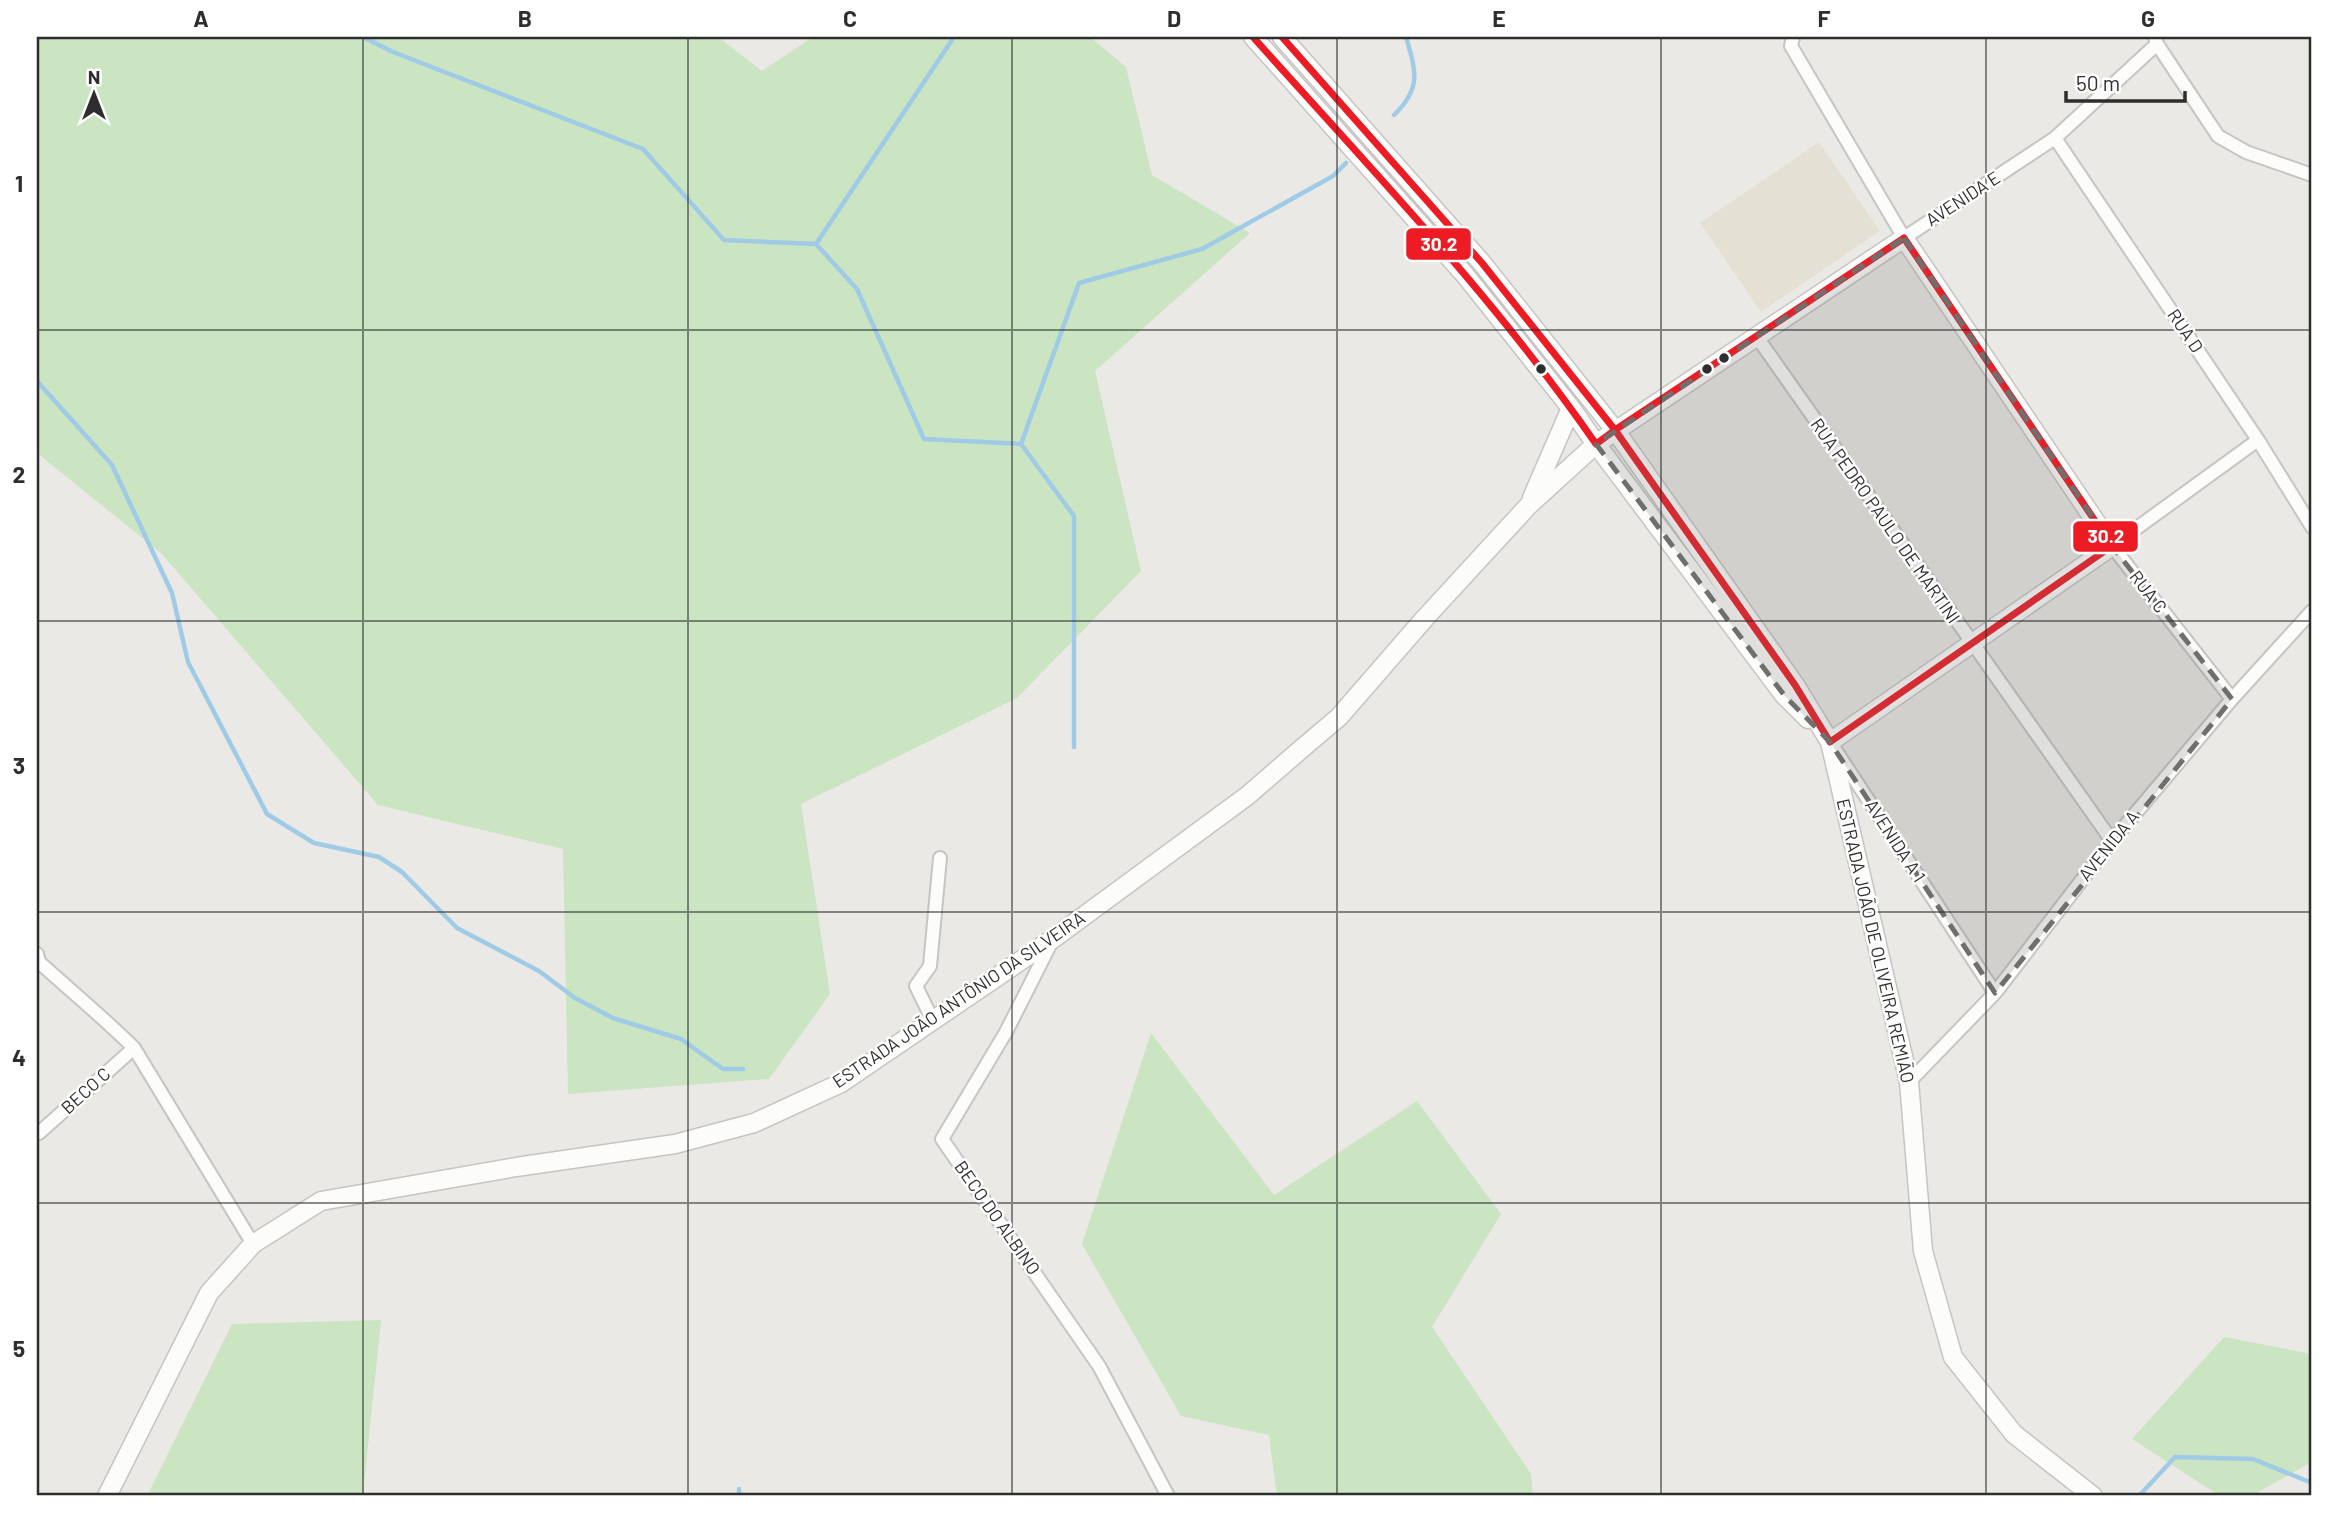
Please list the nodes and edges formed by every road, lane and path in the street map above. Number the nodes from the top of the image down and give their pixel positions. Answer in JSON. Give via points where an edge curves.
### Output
{"nodes":[{"id":1,"x":1253,"y":37,"type":"edge"},
{"id":2,"x":1282,"y":37,"type":"edge"},
{"id":3,"x":1793,"y":37,"type":"edge"},
{"id":4,"x":2156,"y":40,"type":"edge"},
{"id":5,"x":2055,"y":138,"type":"junction"},
{"id":6,"x":2312,"y":175,"type":"edge"},
{"id":7,"x":1904,"y":238,"type":"junction"},
{"id":8,"x":1757,"y":337,"type":"junction"},
{"id":9,"x":1572,"y":408,"type":"junction"},
{"id":10,"x":1615,"y":430,"type":"junction"},
{"id":11,"x":2258,"y":440,"type":"junction"},
{"id":12,"x":1596,"y":444,"type":"junction"},
{"id":13,"x":1529,"y":505,"type":"junction"},
{"id":14,"x":2312,"y":527,"type":"edge"},
{"id":15,"x":2112,"y":546,"type":"junction"},
{"id":16,"x":2312,"y":611,"type":"edge"},
{"id":17,"x":1971,"y":643,"type":"junction"},
{"id":18,"x":2232,"y":699,"type":"junction"},
{"id":19,"x":1830,"y":742,"type":"junction"},
{"id":20,"x":2112,"y":841,"type":"junction"},
{"id":21,"x":940,"y":858,"type":"dead end"},
{"id":22,"x":1054,"y":937,"type":"junction"},
{"id":23,"x":37,"y":954,"type":"edge"},
{"id":24,"x":1994,"y":993,"type":"junction"},
{"id":25,"x":933,"y":1021,"type":"junction"},
{"id":26,"x":134,"y":1048,"type":"junction"},
{"id":27,"x":1909,"y":1082,"type":"junction"},
{"id":28,"x":39,"y":1133,"type":"dead end"},
{"id":29,"x":253,"y":1244,"type":"junction"},
{"id":30,"x":107,"y":1496,"type":"edge"},
{"id":31,"x":1168,"y":1496,"type":"edge"},
{"id":32,"x":2093,"y":1496,"type":"edge"}],
"edges":[{"from":1,"to":9,"type":"main road","via":[[1465,275]]},
{"from":2,"to":10,"type":"main road","name":"ESTRADA JOÃO DE OLIVEIRA REMIÃO","via":[[1482,263]]},
{"from":3,"to":7,"type":"street","via":[[1791,46]]},
{"from":4,"to":5,"type":"street","name":"AVENIDA E"},
{"from":4,"to":6,"type":"street","via":[[2218,136],[2246,152]]},
{"from":5,"to":7,"type":"street","name":"AVENIDA E"},
{"from":5,"to":11,"type":"street","name":"RUA D"},
{"from":7,"to":8,"type":"main road","name":"AVENIDA E"},
{"from":7,"to":15,"type":"main road","name":"RUA C"},
{"from":8,"to":10,"type":"main road","name":"AVENIDA E"},
{"from":8,"to":17,"type":"street","name":"RUA PEDRO PAULO DE MARTINI"},
{"from":9,"to":10,"type":"main road","via":[[1588,406]]},
{"from":9,"to":12,"type":"main road"},
{"from":9,"to":13,"type":"main road","name":"ESTRADA JOÃO ANTÔNIO DA SILVEIRA"},
{"from":10,"to":12,"type":"main road","name":"ESTRADA JOÃO ANTÔNIO DA SILVEIRA"},
{"from":10,"to":19,"type":"main road","name":"ESTRADA JOÃO DE OLIVEIRA REMIÃO","via":[[1795,685]]},
{"from":11,"to":14,"type":"street","name":"RUA D"},
{"from":11,"to":15,"type":"street"},
{"from":12,"to":13,"type":"main road","name":"ESTRADA JOÃO ANTÔNIO DA SILVEIRA"},
{"from":12,"to":19,"type":"main road","via":[[1784,695]]},
{"from":13,"to":22,"type":"main road","name":"ESTRADA JOÃO ANTÔNIO DA SILVEIRA","via":[[1339,717],[1247,796]]},
{"from":15,"to":17,"type":"main road"},
{"from":15,"to":18,"type":"street","name":"RUA C"},
{"from":16,"to":18,"type":"street","name":"AVENIDA A"},
{"from":17,"to":19,"type":"main road"},
{"from":17,"to":20,"type":"street","name":"RUA PEDRO PAULO DE MARTINI"},
{"from":18,"to":20,"type":"street","name":"AVENIDA A"},
{"from":19,"to":24,"type":"street","name":"AVENIDA A 1"},
{"from":19,"to":27,"type":"main road","name":"ESTRADA JOÃO DE OLIVEIRA REMIÃO"},
{"from":20,"to":24,"type":"street","name":"AVENIDA A"},
{"from":21,"to":25,"type":"street","via":[[930,966],[916,986]]},
{"from":22,"to":25,"type":"main road","name":"ESTRADA JOÃO ANTÔNIO DA SILVEIRA"},
{"from":22,"to":31,"type":"street","name":"BECO DO ALBINO","via":[[1006,1032],[942,1139],[1099,1366]]},
{"from":23,"to":26,"type":"street","via":[[39,962]]},
{"from":24,"to":27,"type":"street","name":"AVENIDA A"},
{"from":25,"to":29,"type":"main road","name":"ESTRADA JOÃO ANTÔNIO DA SILVEIRA","via":[[841,1083],[754,1123],[675,1144],[321,1201]]},
{"from":26,"to":28,"type":"street","name":"BECO C"},
{"from":26,"to":29,"type":"street"},
{"from":27,"to":32,"type":"main road","name":"ESTRADA JOÃO DE OLIVEIRA REMIÃO","via":[[1923,1251],[1953,1357],[2014,1434]]},
{"from":29,"to":30,"type":"main road","name":"ESTRADA JOÃO ANTÔNIO DA SILVEIRA","via":[[209,1293]]}]}
